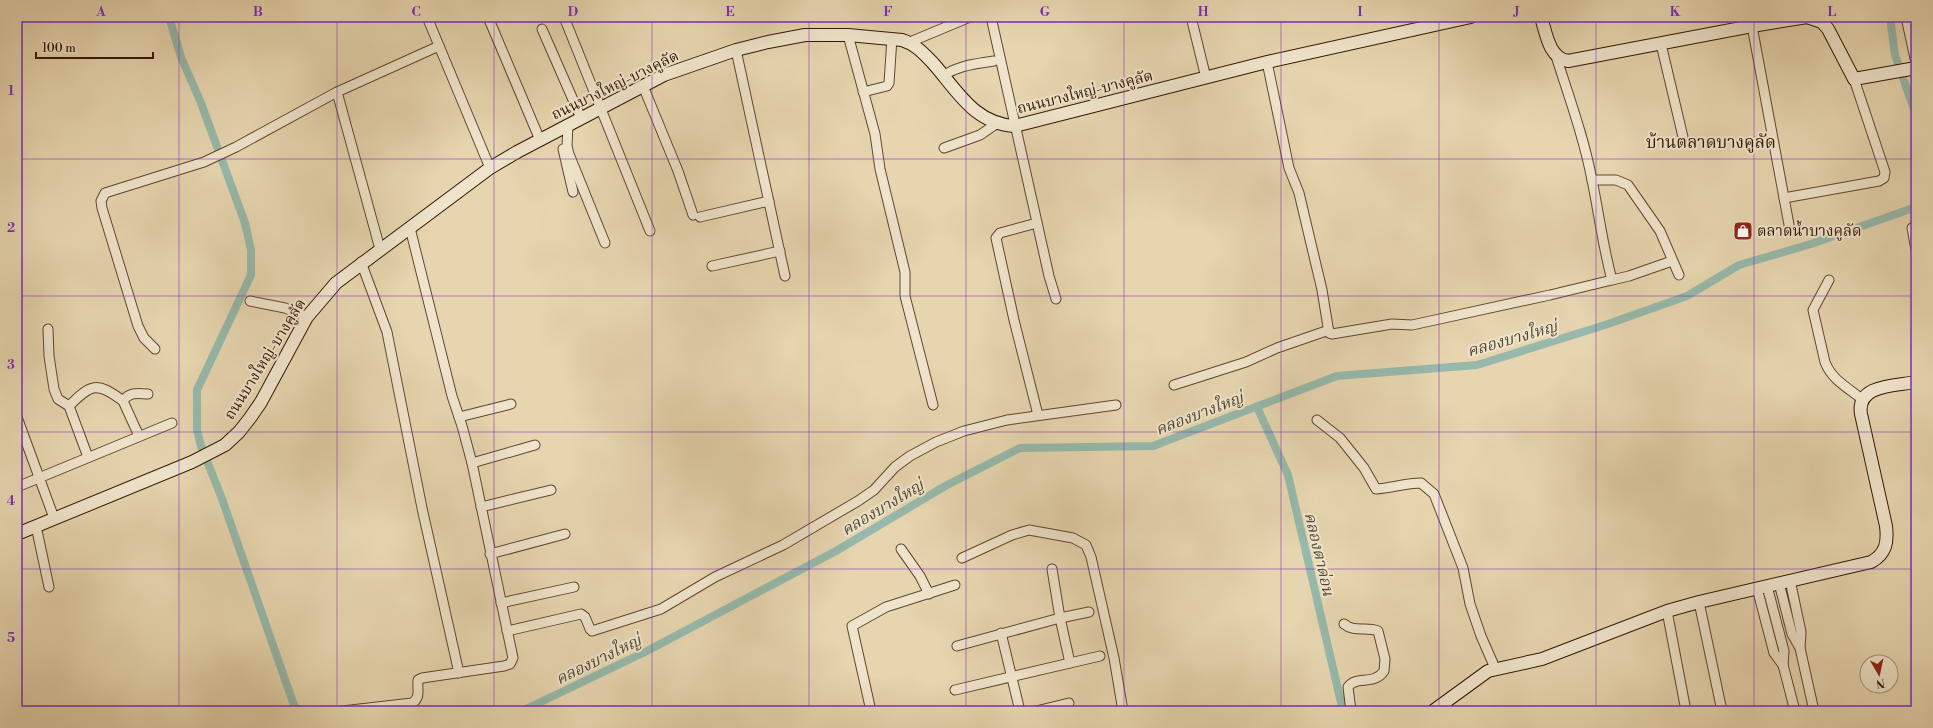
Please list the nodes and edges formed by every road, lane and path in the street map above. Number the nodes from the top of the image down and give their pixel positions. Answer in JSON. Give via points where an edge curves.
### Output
{"nodes":[{"id":1,"x":427,"y":17,"type":"edge"},
{"id":2,"x":488,"y":17,"type":"edge"},
{"id":3,"x":564,"y":17,"type":"edge"},
{"id":4,"x":970,"y":17,"type":"edge"},
{"id":5,"x":991,"y":17,"type":"edge"},
{"id":6,"x":1191,"y":17,"type":"edge"},
{"id":7,"x":1471,"y":17,"type":"edge"},
{"id":8,"x":1541,"y":17,"type":"edge"},
{"id":9,"x":1906,"y":17,"type":"edge"},
{"id":10,"x":1769,"y":20,"type":"edge"},
{"id":11,"x":1752,"y":26,"type":"junction"},
{"id":12,"x":542,"y":29,"type":"dead end"},
{"id":13,"x":848,"y":35,"type":"junction"},
{"id":14,"x":892,"y":38,"type":"junction"},
{"id":15,"x":910,"y":42,"type":"junction"},
{"id":16,"x":1661,"y":44,"type":"junction"},
{"id":17,"x":439,"y":46,"type":"junction"},
{"id":18,"x":736,"y":50,"type":"junction"},
{"id":19,"x":1556,"y":56,"type":"junction"},
{"id":20,"x":994,"y":61,"type":"dead end"},
{"id":21,"x":1267,"y":62,"type":"junction"},
{"id":22,"x":1915,"y":67,"type":"edge"},
{"id":23,"x":944,"y":76,"type":"junction"},
{"id":24,"x":1206,"y":78,"type":"junction"},
{"id":25,"x":1854,"y":79,"type":"junction"},
{"id":26,"x":643,"y":86,"type":"junction"},
{"id":27,"x":337,"y":92,"type":"junction"},
{"id":28,"x":863,"y":92,"type":"junction"},
{"id":29,"x":600,"y":108,"type":"junction"},
{"id":30,"x":581,"y":118,"type":"junction"},
{"id":31,"x":996,"y":124,"type":"junction"},
{"id":32,"x":568,"y":126,"type":"junction"},
{"id":33,"x":1015,"y":126,"type":"junction"},
{"id":34,"x":1683,"y":137,"type":"dead end"},
{"id":35,"x":567,"y":138,"type":"junction"},
{"id":36,"x":540,"y":140,"type":"junction"},
{"id":37,"x":944,"y":148,"type":"dead end"},
{"id":38,"x":490,"y":168,"type":"junction"},
{"id":39,"x":1592,"y":180,"type":"junction"},
{"id":40,"x":573,"y":192,"type":"dead end"},
{"id":41,"x":1784,"y":198,"type":"junction"},
{"id":42,"x":769,"y":201,"type":"junction"},
{"id":43,"x":1037,"y":223,"type":"junction"},
{"id":44,"x":410,"y":228,"type":"junction"},
{"id":45,"x":1912,"y":228,"type":"dead end"},
{"id":46,"x":1790,"y":230,"type":"dead end"},
{"id":47,"x":650,"y":231,"type":"dead end"},
{"id":48,"x":605,"y":243,"type":"dead end"},
{"id":49,"x":380,"y":249,"type":"junction"},
{"id":50,"x":1916,"y":250,"type":"edge"},
{"id":51,"x":780,"y":251,"type":"junction"},
{"id":52,"x":1672,"y":261,"type":"junction"},
{"id":53,"x":361,"y":262,"type":"junction"},
{"id":54,"x":712,"y":266,"type":"dead end"},
{"id":55,"x":785,"y":276,"type":"dead end"},
{"id":56,"x":1679,"y":276,"type":"dead end"},
{"id":57,"x":1612,"y":280,"type":"junction"},
{"id":58,"x":1829,"y":280,"type":"dead end"},
{"id":59,"x":1056,"y":299,"type":"dead end"},
{"id":60,"x":250,"y":301,"type":"dead end"},
{"id":61,"x":307,"y":317,"type":"junction"},
{"id":62,"x":48,"y":329,"type":"dead end"},
{"id":63,"x":1329,"y":330,"type":"junction"},
{"id":64,"x":155,"y":349,"type":"dead end"},
{"id":65,"x":1916,"y":382,"type":"edge"},
{"id":66,"x":1174,"y":385,"type":"dead end"},
{"id":67,"x":148,"y":394,"type":"dead end"},
{"id":68,"x":1862,"y":399,"type":"junction"},
{"id":69,"x":123,"y":401,"type":"junction"},
{"id":70,"x":511,"y":404,"type":"dead end"},
{"id":71,"x":934,"y":405,"type":"dead end"},
{"id":72,"x":1116,"y":405,"type":"dead end"},
{"id":73,"x":69,"y":406,"type":"junction"},
{"id":74,"x":1038,"y":415,"type":"junction"},
{"id":75,"x":17,"y":417,"type":"edge"},
{"id":76,"x":459,"y":417,"type":"junction"},
{"id":77,"x":1317,"y":420,"type":"dead end"},
{"id":78,"x":172,"y":423,"type":"dead end"},
{"id":79,"x":139,"y":436,"type":"junction"},
{"id":80,"x":535,"y":445,"type":"dead end"},
{"id":81,"x":88,"y":457,"type":"junction"},
{"id":82,"x":472,"y":463,"type":"junction"},
{"id":83,"x":40,"y":477,"type":"junction"},
{"id":84,"x":17,"y":487,"type":"edge"},
{"id":85,"x":551,"y":490,"type":"dead end"},
{"id":86,"x":481,"y":507,"type":"junction"},
{"id":87,"x":54,"y":518,"type":"junction"},
{"id":88,"x":36,"y":526,"type":"junction"},
{"id":89,"x":17,"y":534,"type":"edge"},
{"id":90,"x":565,"y":534,"type":"dead end"},
{"id":91,"x":900,"y":549,"type":"dead end"},
{"id":92,"x":490,"y":554,"type":"junction"},
{"id":93,"x":962,"y":558,"type":"dead end"},
{"id":94,"x":1052,"y":569,"type":"dead end"},
{"id":95,"x":1773,"y":584,"type":"junction"},
{"id":96,"x":955,"y":585,"type":"dead end"},
{"id":97,"x":49,"y":587,"type":"dead end"},
{"id":98,"x":574,"y":587,"type":"dead end"},
{"id":99,"x":929,"y":594,"type":"junction"},
{"id":100,"x":1699,"y":602,"type":"junction"},
{"id":101,"x":501,"y":603,"type":"junction"},
{"id":102,"x":1667,"y":611,"type":"junction"},
{"id":103,"x":1089,"y":612,"type":"dead end"},
{"id":104,"x":1060,"y":618,"type":"junction"},
{"id":105,"x":1344,"y":624,"type":"dead end"},
{"id":106,"x":507,"y":631,"type":"junction"},
{"id":107,"x":1001,"y":633,"type":"junction"},
{"id":108,"x":958,"y":646,"type":"dead end"},
{"id":109,"x":1100,"y":656,"type":"dead end"},
{"id":110,"x":1070,"y":663,"type":"junction"},
{"id":111,"x":1495,"y":668,"type":"junction"},
{"id":112,"x":458,"y":674,"type":"junction"},
{"id":113,"x":1011,"y":676,"type":"junction"},
{"id":114,"x":955,"y":690,"type":"dead end"},
{"id":115,"x":1069,"y":703,"type":"dead end"},
{"id":116,"x":342,"y":711,"type":"edge"},
{"id":117,"x":871,"y":711,"type":"edge"},
{"id":118,"x":1020,"y":711,"type":"edge"},
{"id":119,"x":1036,"y":711,"type":"edge"},
{"id":120,"x":1123,"y":711,"type":"edge"},
{"id":121,"x":1351,"y":711,"type":"edge"},
{"id":122,"x":1433,"y":711,"type":"edge"},
{"id":123,"x":1686,"y":711,"type":"edge"},
{"id":124,"x":1722,"y":711,"type":"edge"},
{"id":125,"x":1795,"y":711,"type":"edge"},
{"id":126,"x":1814,"y":711,"type":"edge"}],
"edges":[{"from":1,"to":17,"type":"street"},
{"from":2,"to":36,"type":"street"},
{"from":3,"to":29,"type":"street"},
{"from":4,"to":15,"type":"street"},
{"from":5,"to":33,"type":"street"},
{"from":6,"to":24,"type":"street"},
{"from":7,"to":21,"type":"street","name":"ถนนบางใหญ่-บางคูลัด"},
{"from":8,"to":19,"type":"street"},
{"from":9,"to":22,"type":"street"},
{"from":10,"to":11,"type":"street"},
{"from":10,"to":25,"type":"street","via":[[1807,18],[1822,22]]},
{"from":11,"to":16,"type":"street"},
{"from":11,"to":41,"type":"street"},
{"from":12,"to":30,"type":"street"},
{"from":13,"to":14,"type":"street","name":"ถนนบางใหญ่-บางคูลัด"},
{"from":13,"to":18,"type":"street","name":"ถนนบางใหญ่-บางคูลัด","via":[[794,37]]},
{"from":13,"to":28,"type":"street"},
{"from":14,"to":15,"type":"street","name":"ถนนบางใหญ่-บางคูลัด"},
{"from":14,"to":28,"type":"street","via":[[889,83],[887,86]]},
{"from":15,"to":23,"type":"street","name":"ถนนบางใหญ่-บางคูลัด"},
{"from":16,"to":19,"type":"street","via":[[1568,61]]},
{"from":16,"to":34,"type":"street"},
{"from":17,"to":27,"type":"street"},
{"from":17,"to":38,"type":"street"},
{"from":18,"to":26,"type":"street","name":"ถนนบางใหญ่-บางคูลัด","via":[[686,66]]},
{"from":18,"to":42,"type":"street"},
{"from":19,"to":39,"type":"street"},
{"from":20,"to":23,"type":"street","via":[[961,66]]},
{"from":21,"to":24,"type":"street","name":"ถนนบางใหญ่-บางคูลัด"},
{"from":21,"to":63,"type":"street","via":[[1289,168],[1299,193]]},
{"from":22,"to":25,"type":"street"},
{"from":23,"to":31,"type":"street","name":"ถนนบางใหญ่-บางคูลัด","via":[[973,110]]},
{"from":24,"to":33,"type":"street","name":"ถนนบางใหญ่-บางคูลัด"},
{"from":25,"to":41,"type":"street","via":[[1886,172],[1884,178]]},
{"from":26,"to":29,"type":"street","name":"ถนนบางใหญ่-บางคูลัด"},
{"from":26,"to":42,"type":"street","via":[[697,216]]},
{"from":27,"to":49,"type":"street"},
{"from":27,"to":64,"type":"street","via":[[204,162],[110,190],[102,197],[102,208],[138,326],[144,338]]},
{"from":28,"to":71,"type":"street","via":[[875,134],[880,169],[905,272],[905,296]]},
{"from":29,"to":30,"type":"street","name":"ถนนบางใหญ่-บางคูลัด"},
{"from":29,"to":47,"type":"street"},
{"from":30,"to":32,"type":"street","name":"ถนนบางใหญ่-บางคูลัด"},
{"from":31,"to":33,"type":"street","name":"ถนนบางใหญ่-บางคูลัด"},
{"from":31,"to":37,"type":"street","via":[[980,135]]},
{"from":32,"to":35,"type":"street"},
{"from":32,"to":36,"type":"street","name":"ถนนบางใหญ่-บางคูลัด"},
{"from":33,"to":43,"type":"street"},
{"from":35,"to":40,"type":"street","via":[[563,150]]},
{"from":35,"to":48,"type":"street","via":[[569,154]]},
{"from":36,"to":38,"type":"street","name":"ถนนบางใหญ่-บางคูลัด"},
{"from":38,"to":44,"type":"street","name":"ถนนบางใหญ่-บางคูลัด"},
{"from":39,"to":52,"type":"street","via":[[1616,180],[1628,185],[1660,231]]},
{"from":39,"to":57,"type":"street"},
{"from":41,"to":46,"type":"street"},
{"from":42,"to":51,"type":"street"},
{"from":43,"to":59,"type":"street"},
{"from":43,"to":74,"type":"street","via":[[1000,233],[996,238]]},
{"from":44,"to":49,"type":"street","name":"ถนนบางใหญ่-บางคูลัด"},
{"from":44,"to":76,"type":"street"},
{"from":45,"to":50,"type":"street"},
{"from":49,"to":53,"type":"street","name":"ถนนบางใหญ่-บางคูลัด"},
{"from":51,"to":54,"type":"street"},
{"from":51,"to":55,"type":"street"},
{"from":52,"to":56,"type":"street"},
{"from":52,"to":57,"type":"street"},
{"from":53,"to":61,"type":"street","name":"ถนนบางใหญ่-บางคูลัด","via":[[336,283]]},
{"from":53,"to":112,"type":"street","via":[[387,332]]},
{"from":57,"to":63,"type":"street","via":[[1412,325],[1392,324],[1332,334]]},
{"from":58,"to":68,"type":"street","via":[[1813,310],[1825,362],[1835,378]]},
{"from":60,"to":61,"type":"street","via":[[285,308]]},
{"from":61,"to":87,"type":"street","name":"ถนนบางใหญ่-บางคูลัด","via":[[260,402],[231,440],[192,462]]},
{"from":62,"to":73,"type":"street","via":[[54,389],[58,399]]},
{"from":63,"to":66,"type":"street","via":[[1246,362]]},
{"from":65,"to":68,"type":"street","via":[[1877,389]]},
{"from":67,"to":69,"type":"street","via":[[132,394],[126,396]]},
{"from":68,"to":95,"type":"street","via":[[1861,414],[1886,526],[1884,552],[1871,562]]},
{"from":69,"to":73,"type":"street","via":[[110,391],[94,388],[80,394]]},
{"from":69,"to":79,"type":"street"},
{"from":70,"to":76,"type":"street"},
{"from":72,"to":74,"type":"street"},
{"from":73,"to":81,"type":"street"},
{"from":74,"to":106,"type":"street","via":[[964,431],[936,442],[895,467],[874,490],[858,501],[783,545],[715,577],[661,609],[592,631],[581,614]]},
{"from":75,"to":83,"type":"street"},
{"from":76,"to":82,"type":"street"},
{"from":77,"to":111,"type":"street","via":[[1340,438],[1364,468],[1376,489],[1421,483],[1434,494],[1463,568],[1480,636]]},
{"from":78,"to":79,"type":"street"},
{"from":79,"to":81,"type":"street"},
{"from":80,"to":82,"type":"street"},
{"from":81,"to":83,"type":"street"},
{"from":82,"to":86,"type":"street"},
{"from":83,"to":84,"type":"street"},
{"from":83,"to":87,"type":"street"},
{"from":85,"to":86,"type":"street"},
{"from":86,"to":92,"type":"street"},
{"from":87,"to":88,"type":"street","name":"ถนนบางใหญ่-บางคูลัด"},
{"from":88,"to":89,"type":"street","name":"ถนนบางใหญ่-บางคูลัด"},
{"from":88,"to":97,"type":"street"},
{"from":90,"to":92,"type":"street"},
{"from":91,"to":99,"type":"street","via":[[920,576]]},
{"from":92,"to":101,"type":"street"},
{"from":93,"to":120,"type":"street","via":[[1029,530],[1073,538],[1086,545],[1091,556],[1114,658]]},
{"from":94,"to":104,"type":"street"},
{"from":95,"to":100,"type":"street"},
{"from":95,"to":125,"type":"street","via":[[1784,651],[1783,665]]},
{"from":95,"to":126,"type":"street","via":[[1802,632],[1800,648]]},
{"from":96,"to":99,"type":"street"},
{"from":98,"to":101,"type":"street"},
{"from":99,"to":117,"type":"street","via":[[886,608],[852,626]]},
{"from":100,"to":102,"type":"street"},
{"from":100,"to":124,"type":"street"},
{"from":101,"to":106,"type":"street"},
{"from":102,"to":111,"type":"street","via":[[1542,658]]},
{"from":102,"to":123,"type":"street"},
{"from":103,"to":104,"type":"street"},
{"from":104,"to":107,"type":"street"},
{"from":104,"to":110,"type":"street"},
{"from":105,"to":121,"type":"street","via":[[1352,629],[1378,631],[1385,659],[1384,671],[1379,678],[1354,682],[1348,687]]},
{"from":106,"to":112,"type":"street","via":[[513,658],[510,664]]},
{"from":107,"to":108,"type":"street"},
{"from":107,"to":113,"type":"street"},
{"from":109,"to":110,"type":"street"},
{"from":110,"to":113,"type":"street"},
{"from":111,"to":122,"type":"street","via":[[1481,674]]},
{"from":112,"to":116,"type":"street","via":[[418,680],[418,695],[412,703]]},
{"from":113,"to":114,"type":"street"},
{"from":113,"to":118,"type":"street"},
{"from":115,"to":119,"type":"street"}]}
